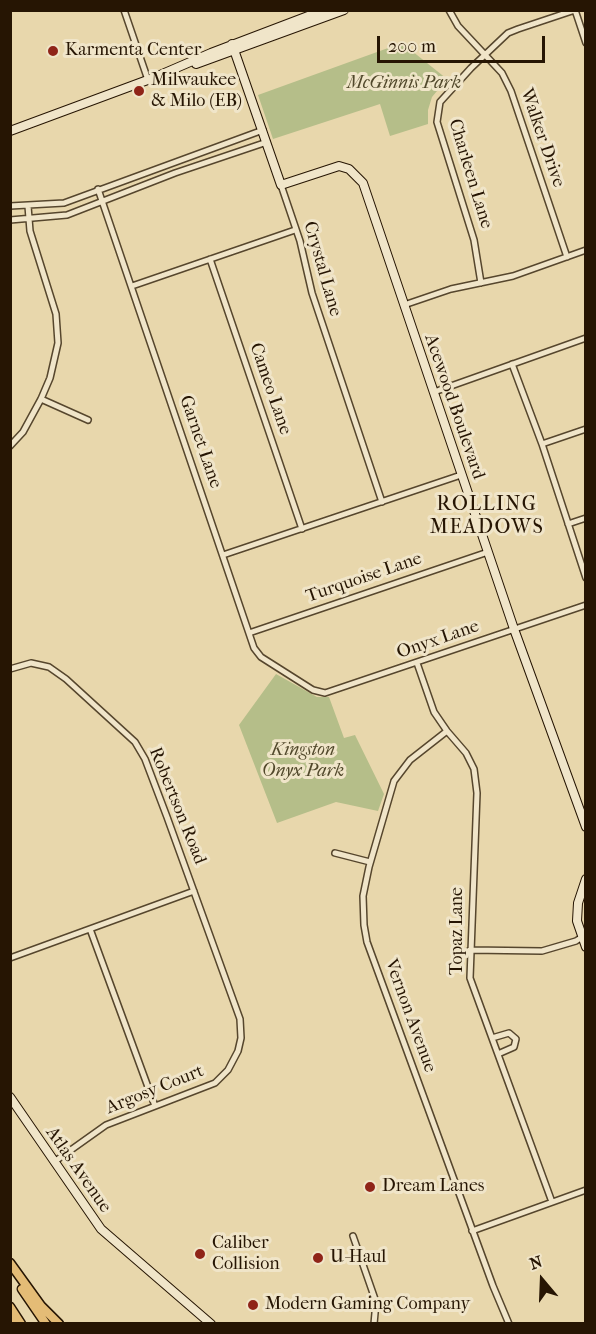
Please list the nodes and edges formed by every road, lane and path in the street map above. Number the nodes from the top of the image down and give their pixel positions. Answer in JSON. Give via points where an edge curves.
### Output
{"nodes":[{"id":1,"x":124,"y":10,"type":"edge"},
{"id":2,"x":324,"y":10,"type":"edge"},
{"id":3,"x":344,"y":10,"type":"edge"},
{"id":4,"x":449,"y":10,"type":"edge"},
{"id":5,"x":575,"y":10,"type":"edge"},
{"id":6,"x":585,"y":43,"type":"edge"},
{"id":7,"x":234,"y":48,"type":"junction"},
{"id":8,"x":485,"y":55,"type":"junction"},
{"id":9,"x":148,"y":80,"type":"junction"},
{"id":10,"x":263,"y":130,"type":"junction"},
{"id":11,"x":10,"y":131,"type":"edge"},
{"id":12,"x":267,"y":142,"type":"junction"},
{"id":13,"x":171,"y":162,"type":"junction"},
{"id":14,"x":175,"y":173,"type":"junction"},
{"id":15,"x":281,"y":185,"type":"junction"},
{"id":16,"x":98,"y":189,"type":"junction"},
{"id":17,"x":103,"y":201,"type":"junction"},
{"id":18,"x":10,"y":206,"type":"edge"},
{"id":19,"x":27,"y":206,"type":"junction"},
{"id":20,"x":28,"y":219,"type":"junction"},
{"id":21,"x":10,"y":220,"type":"edge"},
{"id":22,"x":296,"y":230,"type":"junction"},
{"id":23,"x":585,"y":250,"type":"edge"},
{"id":24,"x":567,"y":257,"type":"junction"},
{"id":25,"x":210,"y":259,"type":"junction"},
{"id":26,"x":481,"y":283,"type":"junction"},
{"id":27,"x":132,"y":286,"type":"junction"},
{"id":28,"x":404,"y":304,"type":"junction"},
{"id":29,"x":585,"y":338,"type":"edge"},
{"id":30,"x":513,"y":364,"type":"junction"},
{"id":31,"x":434,"y":392,"type":"junction"},
{"id":32,"x":41,"y":399,"type":"junction"},
{"id":33,"x":88,"y":420,"type":"dead end"},
{"id":34,"x":585,"y":429,"type":"edge"},
{"id":35,"x":542,"y":444,"type":"junction"},
{"id":36,"x":10,"y":446,"type":"edge"},
{"id":37,"x":461,"y":475,"type":"junction"},
{"id":38,"x":382,"y":502,"type":"junction"},
{"id":39,"x":585,"y":518,"type":"edge"},
{"id":40,"x":568,"y":524,"type":"junction"},
{"id":41,"x":302,"y":528,"type":"junction"},
{"id":42,"x":488,"y":552,"type":"junction"},
{"id":43,"x":223,"y":555,"type":"junction"},
{"id":44,"x":585,"y":578,"type":"edge"},
{"id":45,"x":585,"y":605,"type":"edge"},
{"id":46,"x":514,"y":629,"type":"junction"},
{"id":47,"x":249,"y":633,"type":"junction"},
{"id":48,"x":417,"y":663,"type":"junction"},
{"id":49,"x":10,"y":669,"type":"edge"},
{"id":50,"x":301,"y":683,"type":"joint"},
{"id":51,"x":447,"y":731,"type":"junction"},
{"id":52,"x":585,"y":827,"type":"edge"},
{"id":53,"x":335,"y":853,"type":"dead end"},
{"id":54,"x":370,"y":862,"type":"junction"},
{"id":55,"x":585,"y":879,"type":"edge"},
{"id":56,"x":194,"y":891,"type":"junction"},
{"id":57,"x":90,"y":929,"type":"junction"},
{"id":58,"x":584,"y":936,"type":"edge"},
{"id":59,"x":585,"y":947,"type":"edge"},
{"id":60,"x":470,"y":950,"type":"junction"},
{"id":61,"x":10,"y":958,"type":"edge"},
{"id":62,"x":492,"y":1038,"type":"junction"},
{"id":63,"x":498,"y":1054,"type":"junction"},
{"id":64,"x":10,"y":1097,"type":"edge"},
{"id":65,"x":155,"y":1106,"type":"junction"},
{"id":66,"x":54,"y":1162,"type":"junction"},
{"id":67,"x":585,"y":1190,"type":"edge"},
{"id":68,"x":552,"y":1202,"type":"junction"},
{"id":69,"x":472,"y":1231,"type":"junction"},
{"id":70,"x":353,"y":1236,"type":"dead end"},
{"id":71,"x":10,"y":1263,"type":"edge"},
{"id":72,"x":10,"y":1271,"type":"edge"},
{"id":73,"x":10,"y":1307,"type":"edge"},
{"id":74,"x":10,"y":1317,"type":"edge"},
{"id":75,"x":14,"y":1323,"type":"edge"},
{"id":76,"x":21,"y":1323,"type":"edge"},
{"id":77,"x":46,"y":1323,"type":"edge"},
{"id":78,"x":59,"y":1323,"type":"edge"},
{"id":79,"x":211,"y":1323,"type":"edge"},
{"id":80,"x":374,"y":1323,"type":"edge"},
{"id":81,"x":510,"y":1323,"type":"edge"}],
"edges":[{"from":1,"to":9,"type":"street"},
{"from":2,"to":7,"type":"street"},
{"from":3,"to":7,"type":"street"},
{"from":4,"to":8,"type":"street","name":"Walker Drive"},
{"from":5,"to":6,"type":"street"},
{"from":5,"to":8,"type":"street","name":"Charleen Lane","via":[[508,33]]},
{"from":7,"to":9,"type":"street"},
{"from":7,"to":10,"type":"street","name":"Crystal Lane"},
{"from":8,"to":24,"type":"street","name":"Walker Drive","via":[[502,73],[511,91]]},
{"from":8,"to":26,"type":"street","name":"Charleen Lane","via":[[440,102],[437,122],[474,240]]},
{"from":9,"to":11,"type":"street"},
{"from":10,"to":12,"type":"street","name":"Crystal Lane"},
{"from":10,"to":13,"type":"street"},
{"from":12,"to":14,"type":"street"},
{"from":12,"to":15,"type":"street","name":"Crystal Lane"},
{"from":13,"to":14,"type":"street"},
{"from":13,"to":16,"type":"street"},
{"from":14,"to":17,"type":"street"},
{"from":15,"to":22,"type":"street","name":"Crystal Lane"},
{"from":15,"to":28,"type":"street","name":"Acewood Boulevard","via":[[339,166],[358,177]]},
{"from":16,"to":17,"type":"street","name":"Garnet Lane"},
{"from":16,"to":19,"type":"street","via":[[64,203]]},
{"from":17,"to":20,"type":"street","via":[[67,215]]},
{"from":17,"to":27,"type":"street","name":"Garnet Lane"},
{"from":18,"to":19,"type":"street"},
{"from":19,"to":20,"type":"street"},
{"from":20,"to":21,"type":"street"},
{"from":20,"to":32,"type":"street","via":[[58,328],[56,358]]},
{"from":22,"to":25,"type":"street"},
{"from":22,"to":38,"type":"street","name":"Crystal Lane","via":[[312,293]]},
{"from":23,"to":24,"type":"street"},
{"from":24,"to":26,"type":"street"},
{"from":25,"to":27,"type":"street"},
{"from":25,"to":41,"type":"street","name":"Cameo Lane"},
{"from":26,"to":28,"type":"street"},
{"from":27,"to":43,"type":"street","name":"Garnet Lane"},
{"from":28,"to":31,"type":"street","name":"Acewood Boulevard"},
{"from":29,"to":30,"type":"street"},
{"from":30,"to":31,"type":"street"},
{"from":30,"to":35,"type":"street"},
{"from":31,"to":37,"type":"street","name":"Acewood Boulevard"},
{"from":32,"to":33,"type":"street"},
{"from":32,"to":36,"type":"street","via":[[23,432]]},
{"from":34,"to":35,"type":"street"},
{"from":35,"to":40,"type":"street"},
{"from":37,"to":38,"type":"street"},
{"from":37,"to":42,"type":"street","name":"Acewood Boulevard"},
{"from":38,"to":41,"type":"street"},
{"from":39,"to":40,"type":"street"},
{"from":40,"to":44,"type":"street"},
{"from":41,"to":43,"type":"street"},
{"from":42,"to":46,"type":"street","name":"Acewood Boulevard"},
{"from":42,"to":47,"type":"street","name":"Turquoise Lane"},
{"from":43,"to":47,"type":"street","name":"Garnet Lane"},
{"from":45,"to":46,"type":"street","name":"Onyx Lane"},
{"from":46,"to":48,"type":"street","name":"Onyx Lane"},
{"from":46,"to":52,"type":"street","name":"Acewood Boulevard"},
{"from":47,"to":50,"type":"street","name":"Garnet Lane","via":[[261,657]]},
{"from":48,"to":50,"type":"street","name":"Onyx Lane","via":[[325,693]]},
{"from":48,"to":51,"type":"street","name":"Topaz Lane","via":[[429,702]]},
{"from":49,"to":56,"type":"street","name":"Robertson Road","via":[[31,663],[52,668],[134,741],[145,759]]},
{"from":51,"to":54,"type":"street","name":"Vernon Avenue","via":[[410,760],[394,781]]},
{"from":51,"to":60,"type":"street","name":"Topaz Lane","via":[[466,753],[476,780]]},
{"from":53,"to":54,"type":"street"},
{"from":54,"to":69,"type":"street","name":"Vernon Avenue","via":[[363,896],[367,942]]},
{"from":55,"to":58,"type":"street","via":[[578,903],[578,921]]},
{"from":56,"to":57,"type":"street"},
{"from":56,"to":65,"type":"street","name":"Argosy Court","via":[[240,1019],[241,1038],[234,1061],[215,1083]]},
{"from":57,"to":61,"type":"street"},
{"from":57,"to":65,"type":"street"},
{"from":58,"to":59,"type":"street"},
{"from":58,"to":60,"type":"street","via":[[553,949],[533,952]]},
{"from":60,"to":62,"type":"street","name":"Topaz Lane","via":[[470,978]]},
{"from":62,"to":63,"type":"street","name":"Topaz Lane"},
{"from":62,"to":63,"type":"street","via":[[509,1033],[516,1039],[514,1047]]},
{"from":63,"to":68,"type":"street","name":"Topaz Lane"},
{"from":64,"to":66,"type":"street","name":"Atlas Avenue"},
{"from":65,"to":66,"type":"street","name":"Argosy Court","via":[[106,1125]]},
{"from":66,"to":79,"type":"street","name":"Atlas Avenue","via":[[101,1229]]},
{"from":67,"to":68,"type":"street"},
{"from":68,"to":69,"type":"street"},
{"from":69,"to":81,"type":"street","name":"Vernon Avenue"},
{"from":70,"to":80,"type":"street","via":[[376,1302]]},
{"from":71,"to":78,"type":"main road","via":[[41,1306]]},
{"from":72,"to":77,"type":"main road"},
{"from":73,"to":76,"type":"main road"},
{"from":74,"to":75,"type":"main road"}]}
